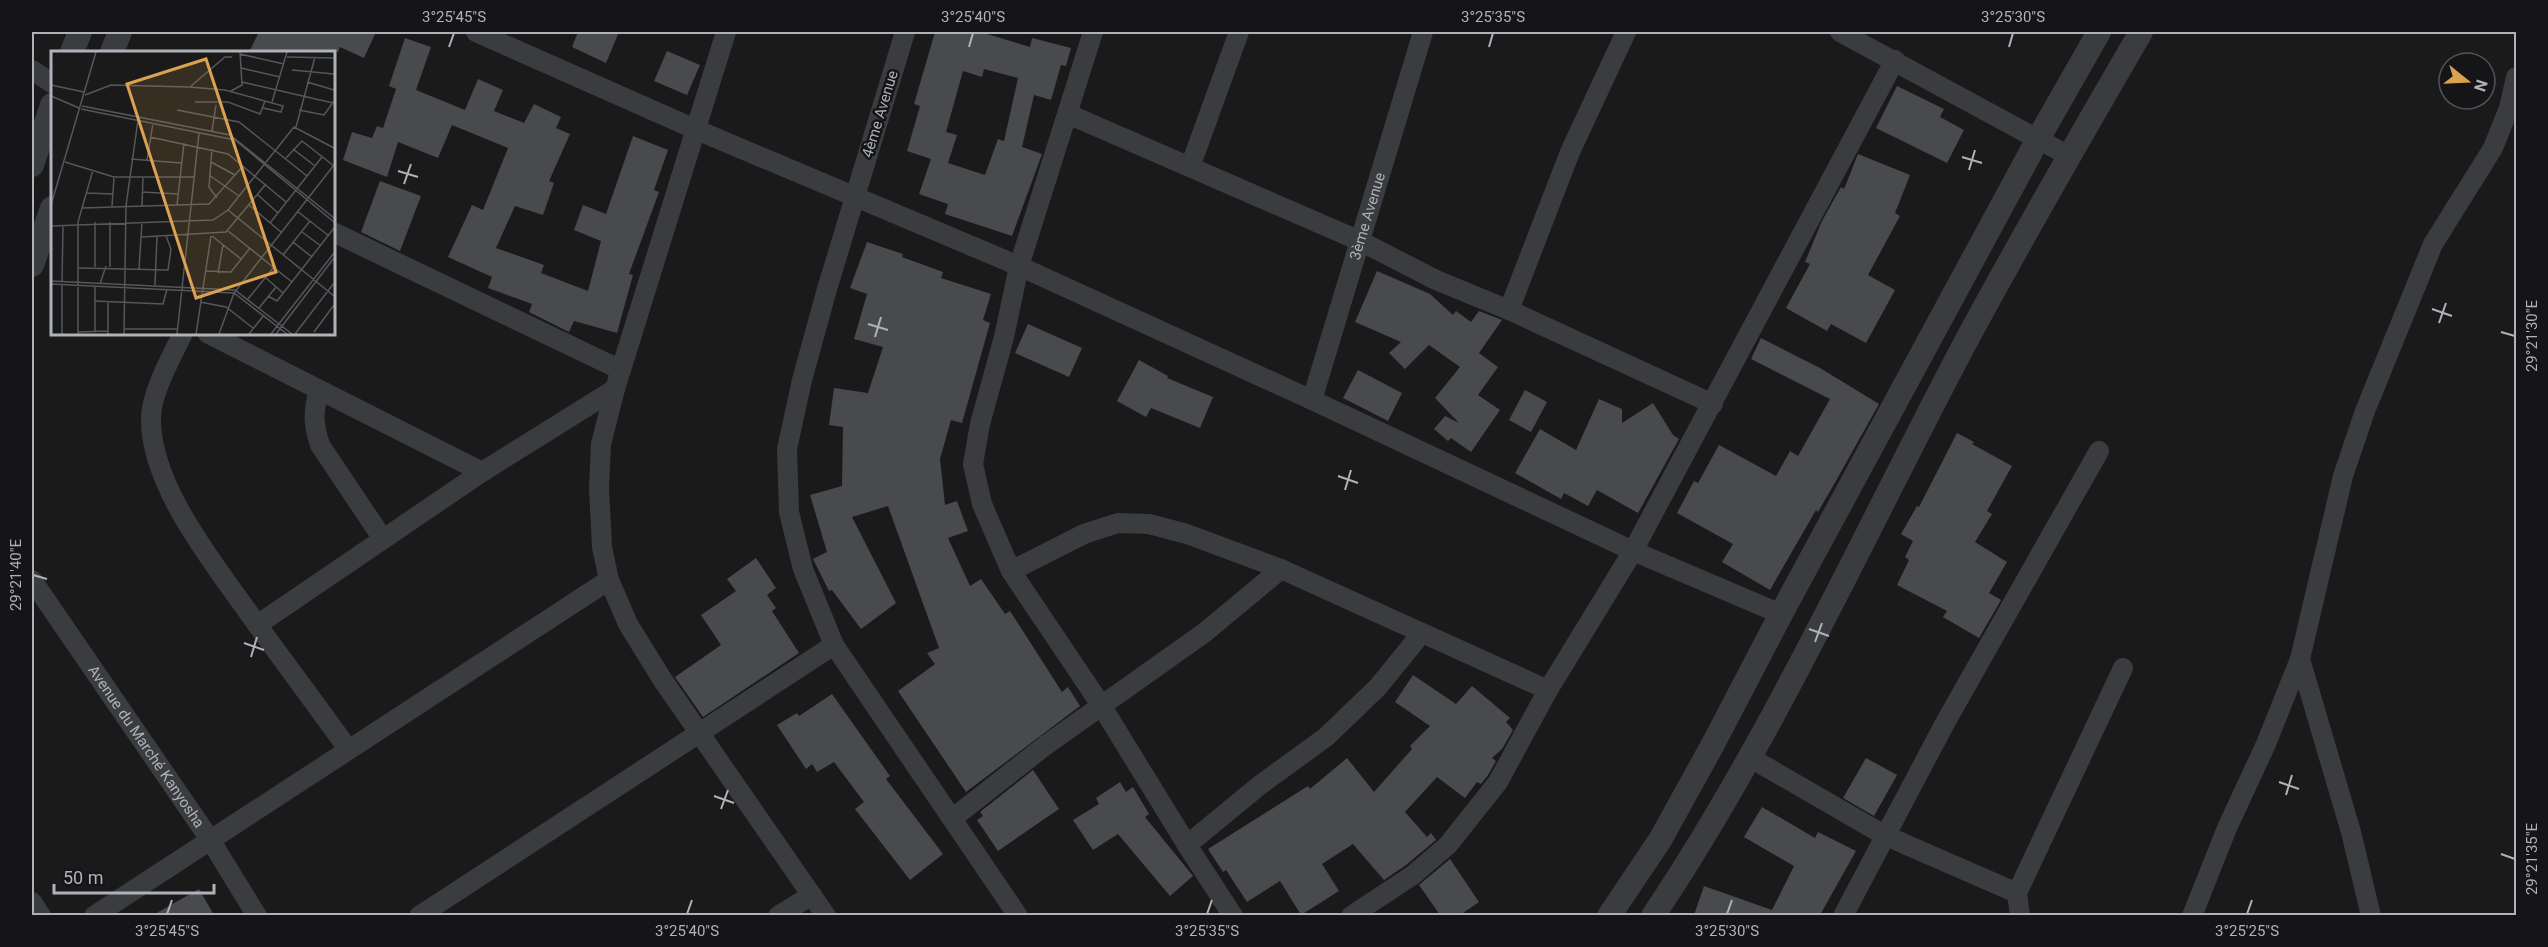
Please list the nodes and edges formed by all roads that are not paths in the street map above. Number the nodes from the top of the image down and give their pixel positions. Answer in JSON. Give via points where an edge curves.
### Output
{"nodes":[{"id":1,"x":80,"y":32,"type":"edge"},
{"id":2,"x":120,"y":32,"type":"edge"},
{"id":3,"x":476,"y":32,"type":"edge"},
{"id":4,"x":726,"y":32,"type":"edge"},
{"id":5,"x":905,"y":32,"type":"edge"},
{"id":6,"x":1093,"y":32,"type":"edge"},
{"id":7,"x":1239,"y":32,"type":"edge"},
{"id":8,"x":1423,"y":32,"type":"edge"},
{"id":9,"x":1626,"y":32,"type":"edge"},
{"id":10,"x":1840,"y":32,"type":"edge"},
{"id":11,"x":2099,"y":32,"type":"edge"},
{"id":12,"x":2141,"y":32,"type":"edge"},
{"id":13,"x":72,"y":51,"type":"edge"},
{"id":14,"x":112,"y":51,"type":"edge"},
{"id":15,"x":1894,"y":60,"type":"junction"},
{"id":16,"x":32,"y":70,"type":"edge"},
{"id":17,"x":2517,"y":77,"type":"edge"},
{"id":18,"x":51,"y":82,"type":"edge"},
{"id":19,"x":51,"y":108,"type":"edge"},
{"id":20,"x":1068,"y":114,"type":"junction"},
{"id":21,"x":697,"y":130,"type":"junction"},
{"id":22,"x":2038,"y":139,"type":"junction"},
{"id":23,"x":2069,"y":156,"type":"junction"},
{"id":24,"x":32,"y":165,"type":"edge"},
{"id":25,"x":1190,"y":167,"type":"junction"},
{"id":26,"x":855,"y":196,"type":"junction"},
{"id":27,"x":51,"y":211,"type":"edge"},
{"id":28,"x":334,"y":232,"type":"edge"},
{"id":29,"x":1360,"y":241,"type":"junction"},
{"id":30,"x":32,"y":265,"type":"edge"},
{"id":31,"x":1019,"y":267,"type":"junction"},
{"id":32,"x":1509,"y":310,"type":"junction"},
{"id":33,"x":183,"y":334,"type":"edge"},
{"id":34,"x":209,"y":334,"type":"edge"},
{"id":35,"x":621,"y":370,"type":"junction"},
{"id":36,"x":615,"y":389,"type":"junction"},
{"id":37,"x":320,"y":390,"type":"junction"},
{"id":38,"x":1312,"y":400,"type":"junction"},
{"id":39,"x":1713,"y":404,"type":"junction"},
{"id":40,"x":2099,"y":451,"type":"dead end"},
{"id":41,"x":482,"y":472,"type":"junction"},
{"id":42,"x":383,"y":540,"type":"junction"},
{"id":43,"x":1633,"y":551,"type":"junction"},
{"id":44,"x":1281,"y":569,"type":"junction"},
{"id":45,"x":1011,"y":571,"type":"junction"},
{"id":46,"x":32,"y":580,"type":"edge"},
{"id":47,"x":609,"y":580,"type":"junction"},
{"id":48,"x":1781,"y":614,"type":"junction"},
{"id":49,"x":257,"y":625,"type":"junction"},
{"id":50,"x":1421,"y":634,"type":"junction"},
{"id":51,"x":834,"y":645,"type":"junction"},
{"id":52,"x":2300,"y":659,"type":"junction"},
{"id":53,"x":2123,"y":668,"type":"dead end"},
{"id":54,"x":1548,"y":690,"type":"junction"},
{"id":55,"x":1101,"y":705,"type":"junction"},
{"id":56,"x":701,"y":734,"type":"junction"},
{"id":57,"x":348,"y":749,"type":"junction"},
{"id":58,"x":1749,"y":757,"type":"junction"},
{"id":59,"x":953,"y":818,"type":"junction"},
{"id":60,"x":1884,"y":835,"type":"junction"},
{"id":61,"x":211,"y":841,"type":"junction"},
{"id":62,"x":1187,"y":845,"type":"junction"},
{"id":63,"x":2017,"y":893,"type":"junction"},
{"id":64,"x":812,"y":895,"type":"junction"},
{"id":65,"x":32,"y":902,"type":"edge"},
{"id":66,"x":40,"y":915,"type":"edge"},
{"id":67,"x":94,"y":915,"type":"edge"},
{"id":68,"x":257,"y":915,"type":"edge"},
{"id":69,"x":419,"y":915,"type":"edge"},
{"id":70,"x":778,"y":915,"type":"edge"},
{"id":71,"x":826,"y":915,"type":"edge"},
{"id":72,"x":1018,"y":915,"type":"edge"},
{"id":73,"x":1233,"y":915,"type":"edge"},
{"id":74,"x":1351,"y":915,"type":"edge"},
{"id":75,"x":1609,"y":915,"type":"edge"},
{"id":76,"x":1653,"y":915,"type":"edge"},
{"id":77,"x":1843,"y":915,"type":"edge"},
{"id":78,"x":2019,"y":915,"type":"edge"},
{"id":79,"x":2192,"y":915,"type":"edge"},
{"id":80,"x":2371,"y":915,"type":"edge"}],
"edges":[{"from":1,"to":13,"type":"street"},
{"from":2,"to":14,"type":"street"},
{"from":3,"to":21,"type":"street"},
{"from":4,"to":21,"type":"street"},
{"from":5,"to":26,"type":"street","name":"4ème Avenue"},
{"from":6,"to":20,"type":"street"},
{"from":7,"to":25,"type":"street"},
{"from":8,"to":29,"type":"street","name":"3ème Avenue"},
{"from":9,"to":32,"type":"street","via":[[1570,153]]},
{"from":10,"to":15,"type":"street"},
{"from":11,"to":22,"type":"street"},
{"from":12,"to":23,"type":"street"},
{"from":15,"to":22,"type":"street"},
{"from":15,"to":39,"type":"street"},
{"from":16,"to":18,"type":"street"},
{"from":17,"to":52,"type":"street","via":[[2493,148],[2433,244],[2365,411],[2343,476]]},
{"from":19,"to":24,"type":"street"},
{"from":20,"to":25,"type":"street"},
{"from":20,"to":31,"type":"street"},
{"from":21,"to":26,"type":"street"},
{"from":21,"to":35,"type":"street"},
{"from":22,"to":23,"type":"street"},
{"from":22,"to":48,"type":"street"},
{"from":23,"to":58,"type":"street","via":[[1964,345]]},
{"from":25,"to":29,"type":"street"},
{"from":26,"to":31,"type":"street"},
{"from":26,"to":51,"type":"street","name":"4ème Avenue","via":[[802,380],[787,449],[789,512],[800,558]]},
{"from":27,"to":30,"type":"street"},
{"from":28,"to":35,"type":"street"},
{"from":29,"to":32,"type":"street","via":[[1436,280]]},
{"from":29,"to":38,"type":"street","name":"3ème Avenue"},
{"from":31,"to":38,"type":"street"},
{"from":31,"to":45,"type":"street","via":[[973,464],[982,504]]},
{"from":32,"to":39,"type":"street"},
{"from":33,"to":49,"type":"street","via":[[163,374],[151,417],[155,458],[200,545]]},
{"from":34,"to":37,"type":"street"},
{"from":35,"to":36,"type":"street"},
{"from":36,"to":41,"type":"street"},
{"from":36,"to":47,"type":"street","via":[[601,444],[599,488],[602,547]]},
{"from":37,"to":41,"type":"street"},
{"from":37,"to":42,"type":"street","via":[[313,411],[320,445]]},
{"from":38,"to":43,"type":"street"},
{"from":39,"to":43,"type":"street"},
{"from":40,"to":60,"type":"street"},
{"from":41,"to":42,"type":"street"},
{"from":42,"to":49,"type":"street"},
{"from":43,"to":48,"type":"street"},
{"from":43,"to":54,"type":"street"},
{"from":44,"to":45,"type":"street","via":[[1187,534],[1149,524],[1118,523],[1084,534]]},
{"from":44,"to":50,"type":"street"},
{"from":44,"to":55,"type":"street","via":[[1204,633]]},
{"from":45,"to":55,"type":"street"},
{"from":46,"to":61,"type":"street","name":"Avenue du Marché Kanyosha"},
{"from":47,"to":56,"type":"street","via":[[628,624]]},
{"from":47,"to":57,"type":"street"},
{"from":48,"to":75,"type":"street","via":[[1660,840]]},
{"from":49,"to":57,"type":"street"},
{"from":50,"to":54,"type":"street"},
{"from":50,"to":62,"type":"street","via":[[1378,687],[1326,737]]},
{"from":51,"to":56,"type":"street"},
{"from":51,"to":59,"type":"street","name":"4ème Avenue"},
{"from":52,"to":79,"type":"street"},
{"from":52,"to":80,"type":"street","via":[[2351,831]]},
{"from":53,"to":63,"type":"street"},
{"from":54,"to":74,"type":"street","via":[[1498,782],[1448,845],[1413,875]]},
{"from":55,"to":59,"type":"street"},
{"from":55,"to":62,"type":"street"},
{"from":56,"to":64,"type":"street"},
{"from":56,"to":69,"type":"street"},
{"from":57,"to":61,"type":"street"},
{"from":58,"to":60,"type":"street"},
{"from":58,"to":76,"type":"street","via":[[1686,867]]},
{"from":59,"to":72,"type":"street","name":"4ème Avenue"},
{"from":60,"to":63,"type":"street"},
{"from":60,"to":77,"type":"street"},
{"from":61,"to":67,"type":"street"},
{"from":61,"to":68,"type":"street","name":"Avenue du Marché Kanyosha"},
{"from":62,"to":73,"type":"street"},
{"from":63,"to":78,"type":"street"},
{"from":64,"to":70,"type":"street"},
{"from":64,"to":71,"type":"street"},
{"from":65,"to":66,"type":"street"}]}
